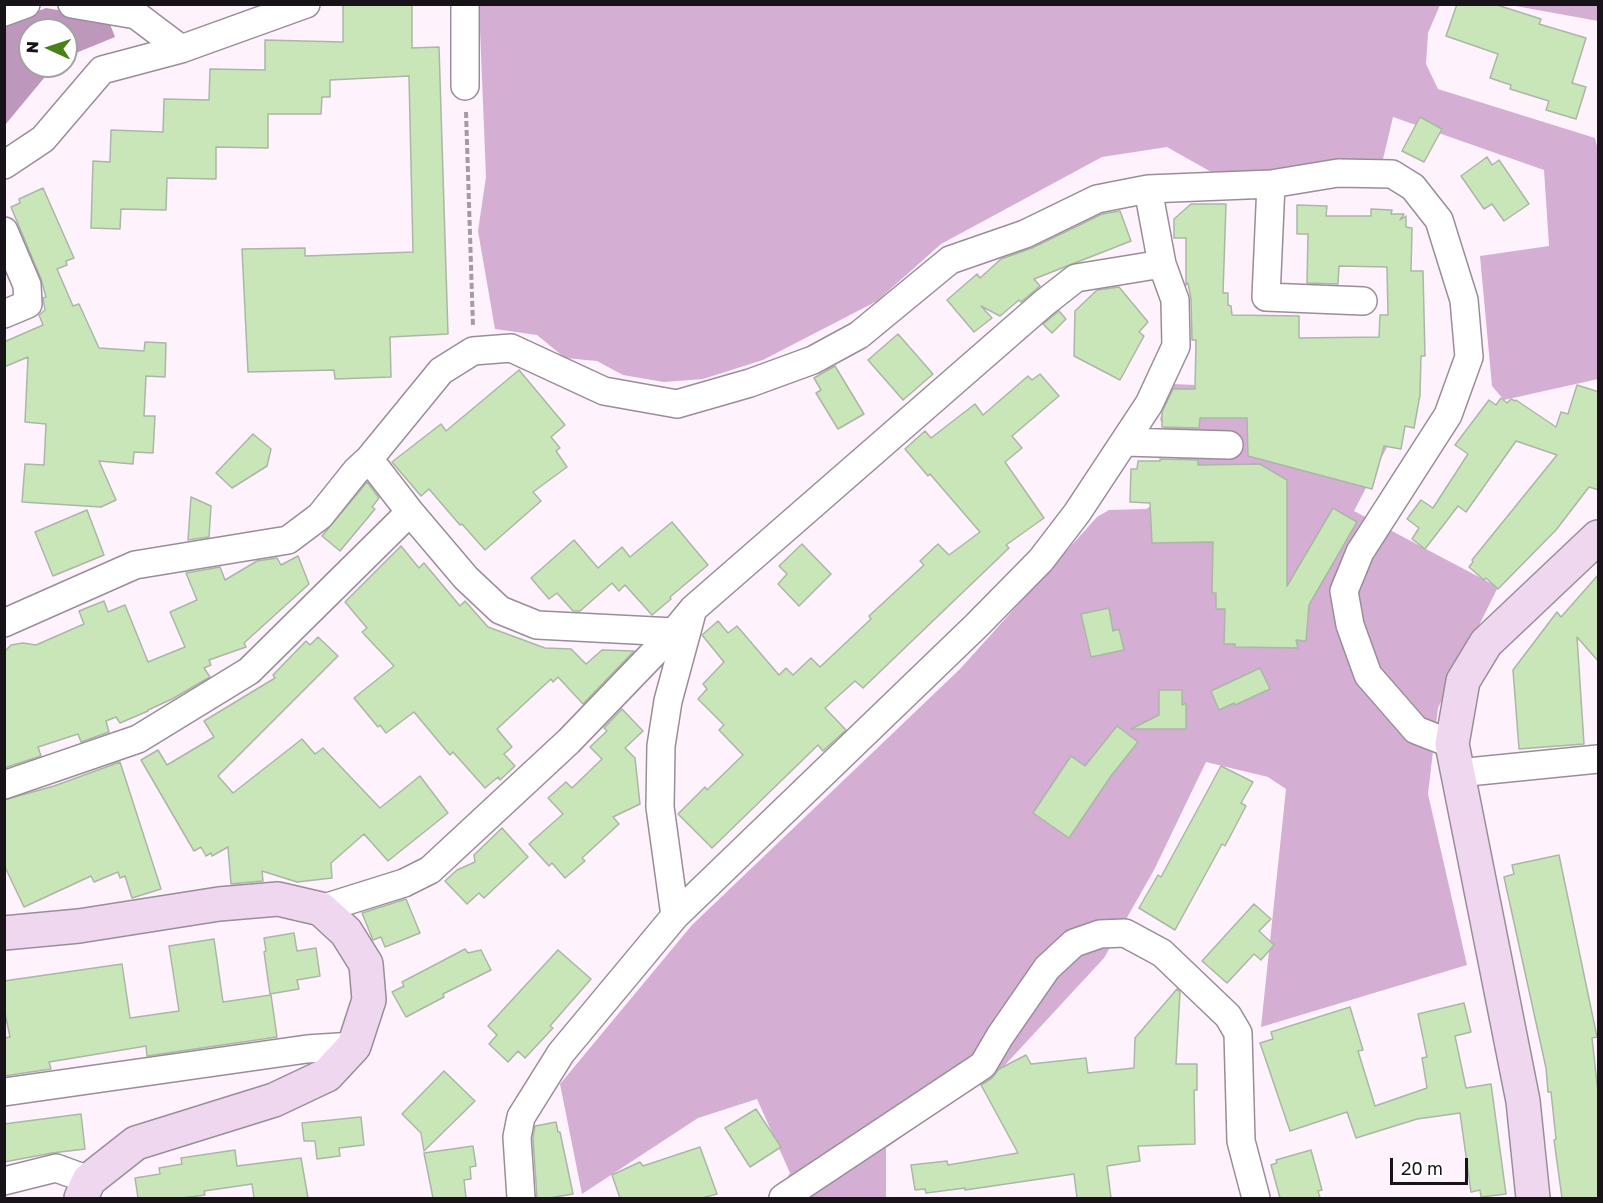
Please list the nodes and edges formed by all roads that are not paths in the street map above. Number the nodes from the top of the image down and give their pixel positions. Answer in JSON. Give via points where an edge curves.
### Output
{"nodes":[{"id":1,"x":26,"y":4,"type":"edge"},
{"id":2,"x":72,"y":4,"type":"edge"},
{"id":3,"x":306,"y":4,"type":"edge"},
{"id":4,"x":465,"y":4,"type":"edge"},
{"id":5,"x":4,"y":12,"type":"edge"},
{"id":6,"x":181,"y":49,"type":"junction"},
{"id":7,"x":465,"y":87,"type":"road end"},
{"id":8,"x":4,"y":165,"type":"edge"},
{"id":9,"x":1271,"y":184,"type":"junction"},
{"id":10,"x":1148,"y":189,"type":"junction"},
{"id":11,"x":4,"y":231,"type":"edge"},
{"id":12,"x":1162,"y":264,"type":"junction"},
{"id":13,"x":1363,"y":301,"type":"dead end"},
{"id":14,"x":4,"y":314,"type":"edge"},
{"id":15,"x":1124,"y":442,"type":"junction"},
{"id":16,"x":1229,"y":445,"type":"dead end"},
{"id":17,"x":369,"y":459,"type":"junction"},
{"id":18,"x":410,"y":513,"type":"junction"},
{"id":19,"x":1599,"y":537,"type":"edge"},
{"id":20,"x":693,"y":609,"type":"junction"},
{"id":21,"x":4,"y":623,"type":"edge"},
{"id":22,"x":674,"y":632,"type":"junction"},
{"id":23,"x":1455,"y":758,"type":"junction"},
{"id":24,"x":1599,"y":759,"type":"edge"},
{"id":25,"x":4,"y":784,"type":"edge"},
{"id":26,"x":321,"y":909,"type":"junction"},
{"id":27,"x":675,"y":916,"type":"junction"},
{"id":28,"x":4,"y":933,"type":"edge"},
{"id":29,"x":354,"y":1046,"type":"junction"},
{"id":30,"x":4,"y":1092,"type":"edge"},
{"id":31,"x":4,"y":1181,"type":"edge"},
{"id":32,"x":85,"y":1189,"type":"edge"},
{"id":33,"x":521,"y":1198,"type":"edge"},
{"id":34,"x":783,"y":1198,"type":"edge"},
{"id":35,"x":1256,"y":1198,"type":"edge"},
{"id":36,"x":1533,"y":1198,"type":"edge"}],
"edges":[{"from":1,"to":5,"type":"street"},
{"from":2,"to":6,"type":"street","via":[[135,15]]},
{"from":3,"to":6,"type":"street"},
{"from":4,"to":7,"type":"street"},
{"from":6,"to":8,"type":"street","via":[[102,70],[42,139]]},
{"from":9,"to":10,"type":"street"},
{"from":9,"to":13,"type":"street","via":[[1266,297]]},
{"from":9,"to":23,"type":"street","via":[[1338,173],[1392,174],[1413,187],[1439,220],[1464,300],[1469,357],[1448,415],[1360,552],[1344,591],[1350,625],[1368,675],[1416,730]]},
{"from":10,"to":12,"type":"street"},
{"from":10,"to":17,"type":"street","via":[[1097,199],[1025,234],[950,260],[859,336],[813,360],[677,404],[604,391],[511,348],[473,351],[441,371]]},
{"from":11,"to":14,"type":"street","via":[[27,285],[28,304]]},
{"from":12,"to":15,"type":"street","via":[[1175,300],[1176,346],[1149,404]]},
{"from":12,"to":20,"type":"street","via":[[1076,278],[949,383]]},
{"from":15,"to":16,"type":"street"},
{"from":15,"to":27,"type":"street","via":[[1041,560]]},
{"from":17,"to":18,"type":"street"},
{"from":17,"to":21,"type":"street","via":[[320,516],[288,540],[135,565]]},
{"from":18,"to":22,"type":"street","via":[[466,578],[500,610],[537,625]]},
{"from":18,"to":25,"type":"street","via":[[249,670],[138,739]]},
{"from":19,"to":23,"type":"street","via":[[1486,643],[1463,681]]},
{"from":20,"to":22,"type":"street"},
{"from":20,"to":27,"type":"street","via":[[668,700],[661,746],[660,807]]},
{"from":22,"to":26,"type":"street","via":[[569,741],[430,870],[404,883]]},
{"from":23,"to":24,"type":"street"},
{"from":23,"to":36,"type":"street","via":[[1523,1101]]},
{"from":26,"to":28,"type":"street","via":[[278,899]]},
{"from":26,"to":29,"type":"street","via":[[346,932],[366,964],[369,1000]]},
{"from":27,"to":33,"type":"street","via":[[561,1053],[521,1117],[517,1137]]},
{"from":29,"to":30,"type":"street","via":[[307,1049]]},
{"from":29,"to":32,"type":"street","via":[[327,1075],[274,1100],[136,1143]]},
{"from":31,"to":32,"type":"street","via":[[56,1168]]},
{"from":34,"to":35,"type":"street","via":[[983,1065],[1047,968],[1074,943],[1100,934],[1125,933],[1162,953],[1228,1017],[1238,1033],[1241,1141]]}]}
